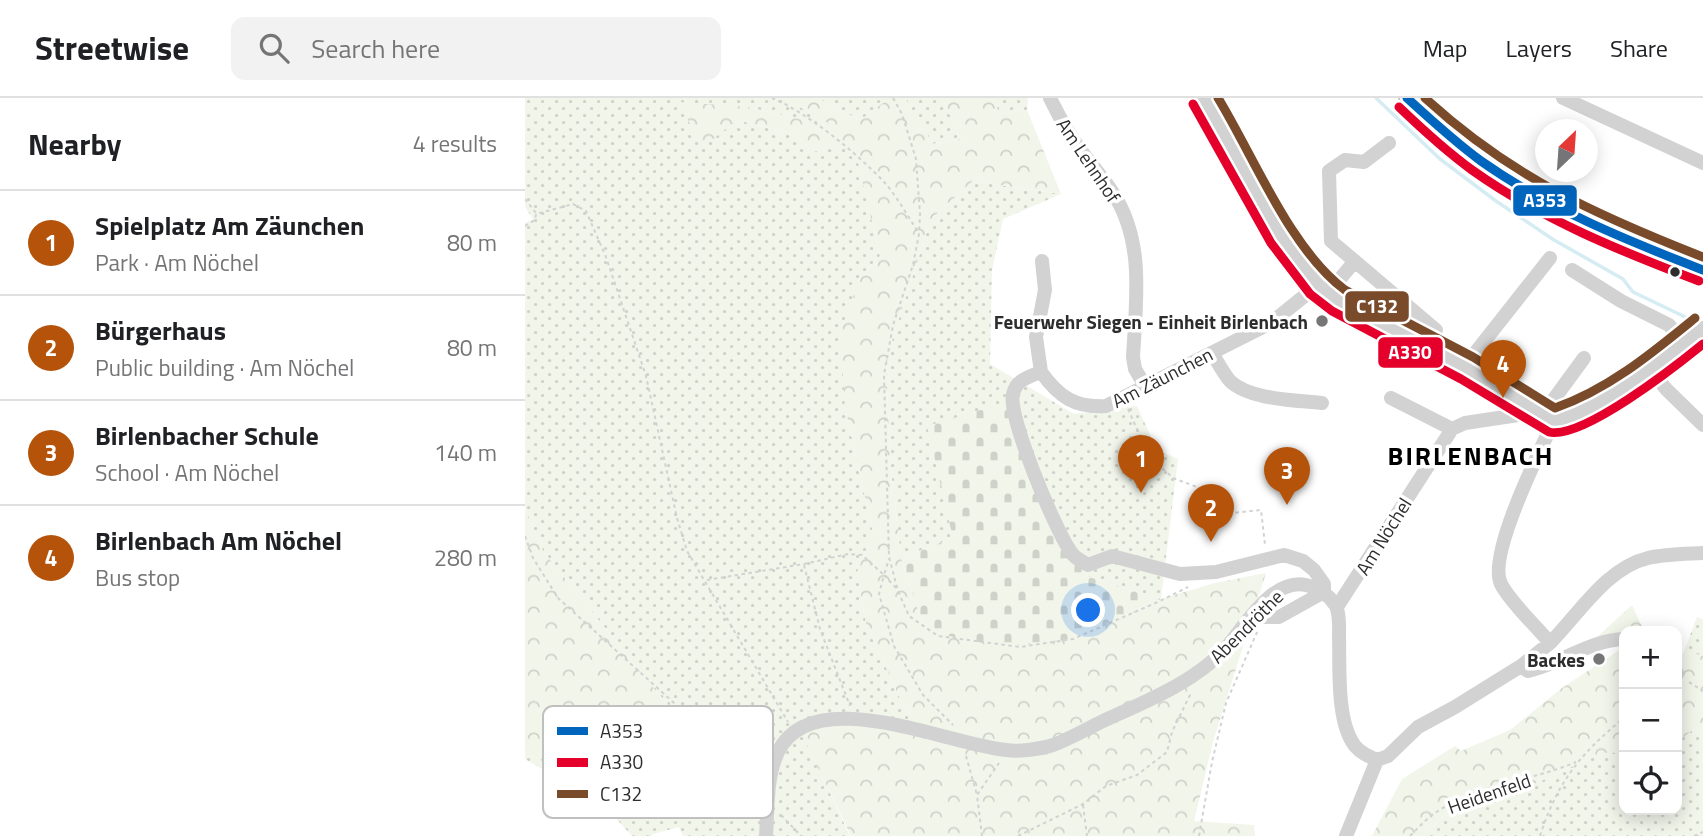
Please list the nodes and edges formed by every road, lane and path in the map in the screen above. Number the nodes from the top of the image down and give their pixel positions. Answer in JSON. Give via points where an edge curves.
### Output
{"nodes":[{"id":1,"x":772,"y":98,"type":"edge"},
{"id":2,"x":894,"y":98,"type":"edge"},
{"id":3,"x":1050,"y":98,"type":"edge"},
{"id":4,"x":1204,"y":98,"type":"edge"},
{"id":5,"x":1406,"y":98,"type":"edge"},
{"id":6,"x":1563,"y":98,"type":"edge"},
{"id":7,"x":1389,"y":143,"type":"dead end"},
{"id":8,"x":1703,"y":163,"type":"edge"},
{"id":9,"x":525,"y":199,"type":"edge"},
{"id":10,"x":537,"y":214,"type":"junction"},
{"id":11,"x":525,"y":226,"type":"edge"},
{"id":12,"x":919,"y":234,"type":"junction"},
{"id":13,"x":1550,"y":258,"type":"dead end"},
{"id":14,"x":1042,"y":261,"type":"dead end"},
{"id":15,"x":1355,"y":261,"type":"junction"},
{"id":16,"x":1572,"y":270,"type":"dead end"},
{"id":17,"x":1703,"y":270,"type":"edge"},
{"id":18,"x":1323,"y":289,"type":"junction"},
{"id":19,"x":1436,"y":330,"type":"dead end"},
{"id":20,"x":1700,"y":330,"type":"edge"},
{"id":21,"x":1683,"y":343,"type":"junction"},
{"id":22,"x":1212,"y":353,"type":"junction"},
{"id":23,"x":1584,"y":358,"type":"dead end"},
{"id":24,"x":1467,"y":368,"type":"junction"},
{"id":25,"x":1650,"y":369,"type":"junction"},
{"id":26,"x":1041,"y":372,"type":"junction"},
{"id":27,"x":1146,"y":386,"type":"junction"},
{"id":28,"x":1391,"y":398,"type":"dead end"},
{"id":29,"x":1124,"y":399,"type":"junction"},
{"id":30,"x":1322,"y":404,"type":"dead end"},
{"id":31,"x":1543,"y":414,"type":"junction"},
{"id":32,"x":1703,"y":425,"type":"edge"},
{"id":33,"x":1452,"y":429,"type":"junction"},
{"id":34,"x":525,"y":536,"type":"edge"},
{"id":35,"x":1703,"y":554,"type":"edge"},
{"id":36,"x":889,"y":557,"type":"junction"},
{"id":37,"x":1273,"y":558,"type":"junction"},
{"id":38,"x":804,"y":564,"type":"junction"},
{"id":39,"x":884,"y":575,"type":"junction"},
{"id":40,"x":706,"y":581,"type":"junction"},
{"id":41,"x":1194,"y":584,"type":"dead end"},
{"id":42,"x":898,"y":591,"type":"junction"},
{"id":43,"x":1324,"y":592,"type":"junction"},
{"id":44,"x":1337,"y":607,"type":"junction"},
{"id":45,"x":1256,"y":618,"type":"junction"},
{"id":46,"x":1619,"y":639,"type":"edge"},
{"id":47,"x":1550,"y":643,"type":"junction"},
{"id":48,"x":1521,"y":666,"type":"junction"},
{"id":49,"x":1682,"y":676,"type":"edge"},
{"id":50,"x":1703,"y":691,"type":"edge"},
{"id":51,"x":1191,"y":694,"type":"dead end"},
{"id":52,"x":677,"y":706,"type":"edge"},
{"id":53,"x":855,"y":720,"type":"junction"},
{"id":54,"x":1619,"y":723,"type":"edge"},
{"id":55,"x":794,"y":732,"type":"junction"},
{"id":56,"x":962,"y":741,"type":"junction"},
{"id":57,"x":1007,"y":751,"type":"junction"},
{"id":58,"x":1377,"y":760,"type":"junction"},
{"id":59,"x":1576,"y":762,"type":"junction"},
{"id":60,"x":773,"y":766,"type":"edge"},
{"id":61,"x":977,"y":795,"type":"junction"},
{"id":62,"x":1083,"y":804,"type":"junction"},
{"id":63,"x":773,"y":807,"type":"edge"},
{"id":64,"x":767,"y":818,"type":"edge"},
{"id":65,"x":1703,"y":832,"type":"edge"},
{"id":66,"x":799,"y":835,"type":"edge"},
{"id":67,"x":766,"y":836,"type":"edge"},
{"id":68,"x":982,"y":836,"type":"edge"},
{"id":69,"x":1018,"y":836,"type":"edge"},
{"id":70,"x":1087,"y":836,"type":"edge"},
{"id":71,"x":1199,"y":836,"type":"edge"},
{"id":72,"x":1346,"y":836,"type":"edge"},
{"id":73,"x":1410,"y":836,"type":"edge"},
{"id":74,"x":1540,"y":836,"type":"edge"},
{"id":75,"x":1694,"y":836,"type":"edge"}],
"edges":[{"from":1,"to":12,"type":"path","via":[[855,155],[886,185]]},
{"from":2,"to":12,"type":"path","via":[[916,159]]},
{"from":3,"to":27,"type":"street","name":"Am Lehnhof","via":[[1124,214],[1137,268],[1133,357]]},
{"from":4,"to":18,"type":"street","via":[[1281,236]]},
{"from":5,"to":17,"type":"main road","via":[[1489,166],[1537,196],[1614,235]]},
{"from":6,"to":8,"type":"street"},
{"from":7,"to":15,"type":"street","via":[[1364,162],[1345,160],[1329,172],[1331,241]]},
{"from":9,"to":10,"type":"path"},
{"from":10,"to":11,"type":"path"},
{"from":10,"to":40,"type":"path","via":[[573,204],[586,211],[646,376],[687,551]]},
{"from":12,"to":36,"type":"path","via":[[884,375]]},
{"from":13,"to":24,"type":"street"},
{"from":14,"to":26,"type":"street","via":[[1045,290],[1036,337]]},
{"from":15,"to":18,"type":"street","name":"Am Zäunchen"},
{"from":15,"to":19,"type":"street"},
{"from":16,"to":21,"type":"street","via":[[1669,325]]},
{"from":18,"to":22,"type":"street","name":"Am Zäunchen"},
{"from":18,"to":24,"type":"street"},
{"from":20,"to":21,"type":"street"},
{"from":21,"to":25,"type":"street"},
{"from":22,"to":27,"type":"street","name":"Am Zäunchen"},
{"from":22,"to":30,"type":"street","via":[[1230,380],[1244,390]]},
{"from":23,"to":31,"type":"street"},
{"from":24,"to":31,"type":"street"},
{"from":25,"to":31,"type":"street","via":[[1598,403]]},
{"from":25,"to":32,"type":"street"},
{"from":26,"to":29,"type":"street","name":"Am Zäunchen","via":[[1054,390],[1079,404],[1106,406]]},
{"from":26,"to":37,"type":"street","via":[[1020,381],[1012,399],[1041,492],[1072,555],[1088,565],[1112,556],[1180,573],[1216,572]]},
{"from":27,"to":29,"type":"street","name":"Am Zäunchen"},
{"from":28,"to":33,"type":"street"},
{"from":29,"to":37,"type":"path","via":[[1149,456],[1173,478],[1218,495],[1221,508],[1232,513],[1261,510],[1262,535]]},
{"from":31,"to":33,"type":"street","via":[[1465,423]]},
{"from":31,"to":47,"type":"street","via":[[1498,570],[1502,586]]},
{"from":33,"to":44,"type":"street","name":"Am Nöchel"},
{"from":34,"to":52,"type":"path","via":[[558,598]]},
{"from":35,"to":47,"type":"street","via":[[1646,558],[1631,565],[1601,588]]},
{"from":36,"to":39,"type":"path"},
{"from":36,"to":42,"type":"path"},
{"from":37,"to":43,"type":"street","via":[[1285,555],[1303,561],[1324,584]]},
{"from":38,"to":39,"type":"path","via":[[862,555]]},
{"from":38,"to":40,"type":"path"},
{"from":38,"to":53,"type":"path","via":[[820,629]]},
{"from":39,"to":42,"type":"path"},
{"from":39,"to":56,"type":"path","via":[[879,594],[894,646],[923,695],[950,721]]},
{"from":40,"to":55,"type":"path"},
{"from":41,"to":42,"type":"path","via":[[1073,639],[1020,647],[938,636],[909,616]]},
{"from":43,"to":44,"type":"street"},
{"from":43,"to":45,"type":"street","via":[[1279,617]]},
{"from":43,"to":45,"type":"street","name":"Abendröthe","via":[[1289,585],[1270,596]]},
{"from":44,"to":58,"type":"street","via":[[1347,731],[1353,745]]},
{"from":45,"to":57,"type":"street","name":"Abendröthe","via":[[1203,669],[1165,691],[1051,746]]},
{"from":45,"to":71,"type":"path","via":[[1254,643],[1226,704]]},
{"from":46,"to":48,"type":"street","via":[[1606,639],[1528,671]]},
{"from":47,"to":48,"type":"street"},
{"from":48,"to":58,"type":"street","via":[[1418,727],[1388,756]]},
{"from":49,"to":50,"type":"path"},
{"from":51,"to":62,"type":"path","via":[[1167,752],[1137,775],[1106,786]]},
{"from":53,"to":55,"type":"street","name":"Abendröthe","via":[[821,721]]},
{"from":53,"to":56,"type":"street","name":"Abendröthe"},
{"from":54,"to":59,"type":"path"},
{"from":55,"to":60,"type":"street"},
{"from":56,"to":57,"type":"street","name":"Abendröthe"},
{"from":56,"to":61,"type":"path"},
{"from":57,"to":61,"type":"path"},
{"from":58,"to":72,"type":"street"},
{"from":59,"to":73,"type":"path","name":"Heidenfeld","via":[[1471,794],[1439,810]]},
{"from":59,"to":74,"type":"path"},
{"from":61,"to":68,"type":"path"},
{"from":62,"to":69,"type":"path"},
{"from":62,"to":70,"type":"path"},
{"from":63,"to":66,"type":"path"},
{"from":64,"to":67,"type":"street"},
{"from":65,"to":75,"type":"path"}]}
